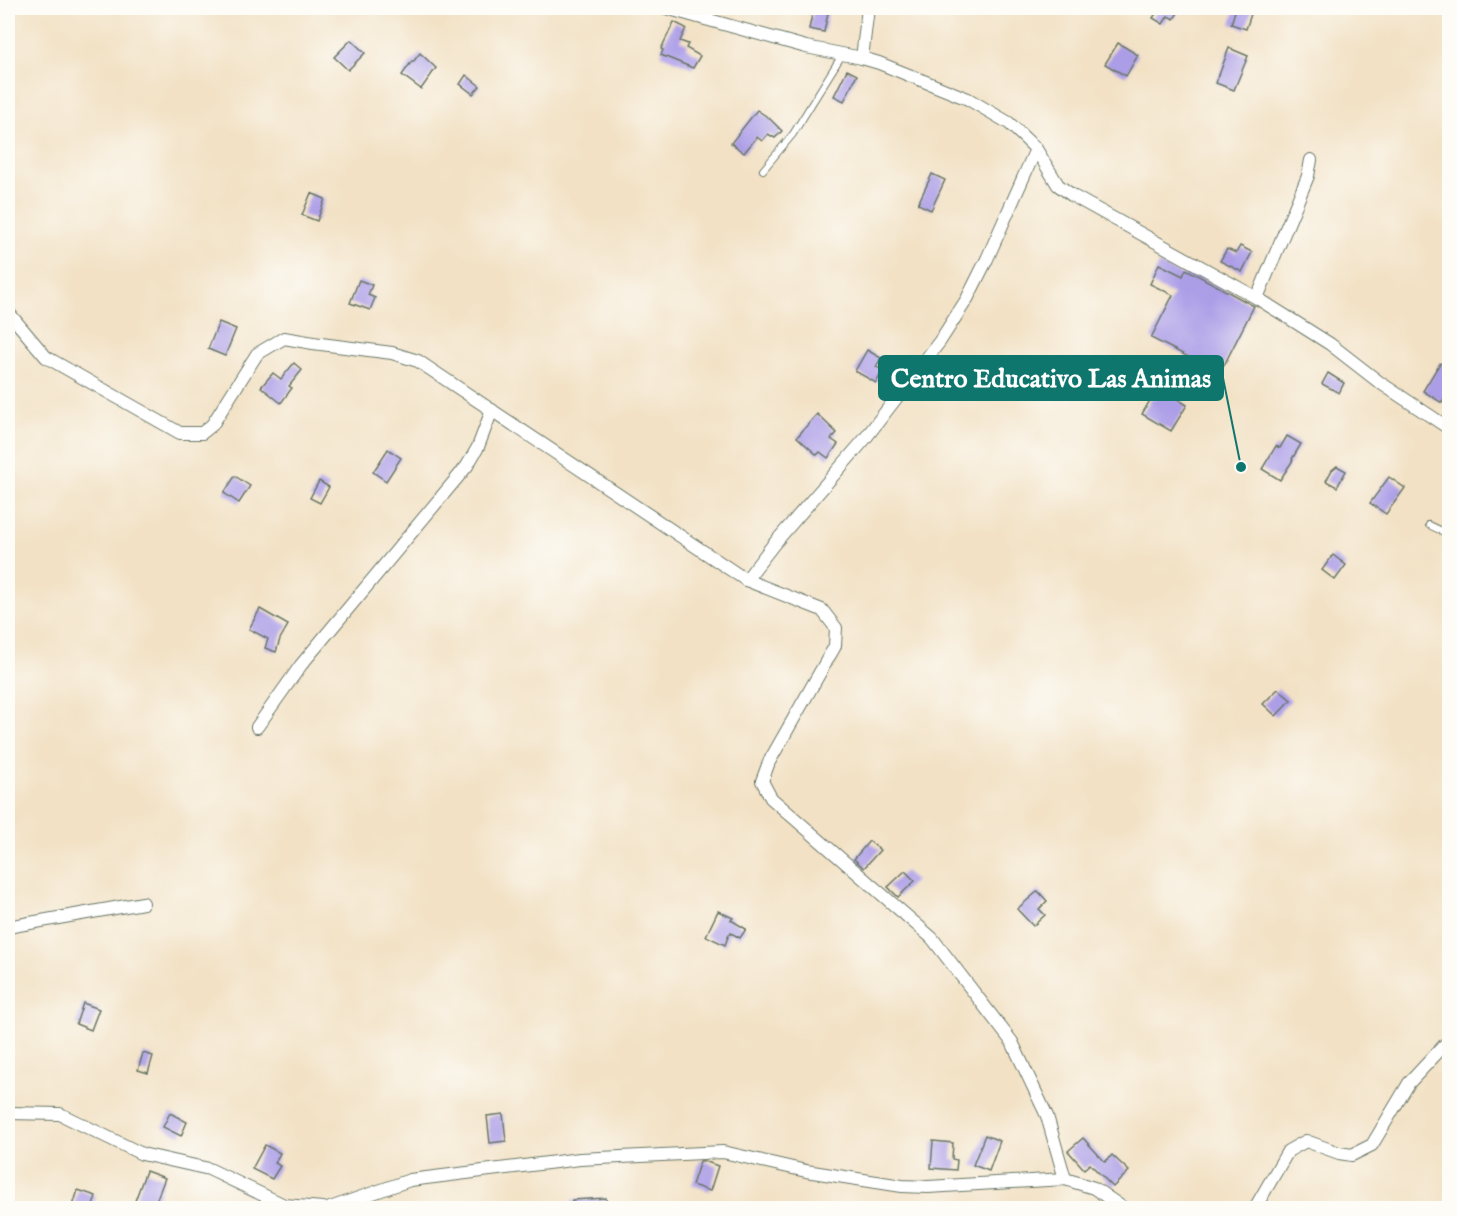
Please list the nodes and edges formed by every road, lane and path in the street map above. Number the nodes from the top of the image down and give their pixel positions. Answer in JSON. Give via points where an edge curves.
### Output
{"nodes":[{"id":1,"x":666,"y":8,"type":"edge"},
{"id":2,"x":868,"y":8,"type":"edge"},
{"id":3,"x":843,"y":54,"type":"junction"},
{"id":4,"x":862,"y":58,"type":"junction"},
{"id":5,"x":1036,"y":148,"type":"junction"},
{"id":6,"x":1311,"y":160,"type":"dead end"},
{"id":7,"x":763,"y":170,"type":"dead end"},
{"id":8,"x":1257,"y":298,"type":"junction"},
{"id":9,"x":8,"y":312,"type":"edge"},
{"id":10,"x":492,"y":410,"type":"junction"},
{"id":11,"x":1449,"y":429,"type":"edge"},
{"id":12,"x":1430,"y":525,"type":"dead end"},
{"id":13,"x":1449,"y":535,"type":"edge"},
{"id":14,"x":746,"y":580,"type":"junction"},
{"id":15,"x":257,"y":727,"type":"dead end"},
{"id":16,"x":143,"y":903,"type":"dead end"},
{"id":17,"x":8,"y":926,"type":"edge"},
{"id":18,"x":1449,"y":1039,"type":"edge"},
{"id":19,"x":8,"y":1113,"type":"edge"},
{"id":20,"x":1065,"y":1179,"type":"junction"},
{"id":21,"x":323,"y":1209,"type":"edge"},
{"id":22,"x":330,"y":1209,"type":"edge"},
{"id":23,"x":1123,"y":1209,"type":"edge"},
{"id":24,"x":1255,"y":1209,"type":"edge"}],
"edges":[{"from":1,"to":3,"type":"street"},
{"from":2,"to":4,"type":"street"},
{"from":3,"to":4,"type":"street"},
{"from":3,"to":7,"type":"lane","via":[[793,134]]},
{"from":4,"to":5,"type":"street","via":[[968,99],[1008,123]]},
{"from":5,"to":8,"type":"street","via":[[1058,185],[1073,196]]},
{"from":5,"to":14,"type":"street","via":[[987,259],[940,341],[864,440]]},
{"from":6,"to":8,"type":"street","via":[[1308,176]]},
{"from":8,"to":11,"type":"street","via":[[1330,344]]},
{"from":9,"to":10,"type":"street","via":[[46,357],[180,433],[202,433],[212,425],[257,354],[284,338],[392,353],[418,361]]},
{"from":10,"to":14,"type":"street"},
{"from":10,"to":15,"type":"street","via":[[467,466],[301,665]]},
{"from":12,"to":13,"type":"lane"},
{"from":14,"to":20,"type":"street","via":[[822,610],[836,628],[835,646],[769,762],[762,781],[771,798],[932,938],[1012,1042],[1047,1116]]},
{"from":16,"to":17,"type":"street"},
{"from":18,"to":24,"type":"street","via":[[1409,1083],[1372,1145],[1352,1155],[1306,1141],[1288,1151]]},
{"from":19,"to":21,"type":"street","via":[[60,1114],[142,1154],[209,1169],[284,1205]]},
{"from":20,"to":22,"type":"street","via":[[902,1186],[806,1171],[723,1152],[580,1159],[410,1180]]},
{"from":20,"to":23,"type":"street","via":[[1094,1188]]}]}
